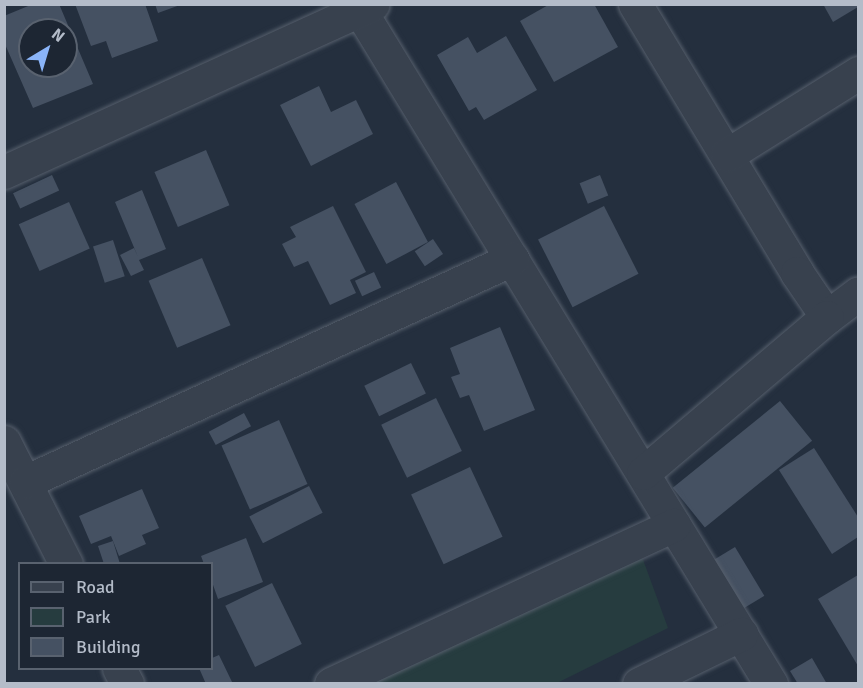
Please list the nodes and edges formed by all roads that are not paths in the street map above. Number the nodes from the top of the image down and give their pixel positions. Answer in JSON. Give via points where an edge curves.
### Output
{"nodes":[{"id":1,"x":635,"y":4,"type":"edge"},
{"id":2,"x":362,"y":7,"type":"edge"},
{"id":3,"x":858,"y":73,"type":"edge"},
{"id":4,"x":727,"y":156,"type":"junction"},
{"id":5,"x":4,"y":172,"type":"edge"},
{"id":6,"x":512,"y":259,"type":"junction"},
{"id":7,"x":858,"y":294,"type":"edge"},
{"id":8,"x":827,"y":317,"type":"junction"},
{"id":9,"x":4,"y":442,"type":"edge"},
{"id":10,"x":643,"y":473,"type":"junction"},
{"id":11,"x":25,"y":482,"type":"junction"},
{"id":12,"x":674,"y":525,"type":"junction"},
{"id":13,"x":65,"y":562,"type":"edge"},
{"id":14,"x":741,"y":634,"type":"junction"},
{"id":15,"x":120,"y":670,"type":"edge"},
{"id":16,"x":127,"y":684,"type":"edge"},
{"id":17,"x":331,"y":684,"type":"edge"},
{"id":18,"x":639,"y":684,"type":"edge"},
{"id":19,"x":771,"y":684,"type":"edge"}],
"edges":[{"from":1,"to":4,"type":"street"},
{"from":2,"to":5,"type":"street"},
{"from":2,"to":6,"type":"street"},
{"from":3,"to":4,"type":"street"},
{"from":4,"to":8,"type":"street"},
{"from":6,"to":10,"type":"street"},
{"from":6,"to":11,"type":"street"},
{"from":7,"to":8,"type":"street"},
{"from":8,"to":10,"type":"street"},
{"from":9,"to":11,"type":"street"},
{"from":10,"to":12,"type":"street"},
{"from":11,"to":13,"type":"street"},
{"from":12,"to":14,"type":"street"},
{"from":12,"to":17,"type":"street"},
{"from":14,"to":18,"type":"street"},
{"from":14,"to":19,"type":"street"},
{"from":15,"to":16,"type":"street"}]}
